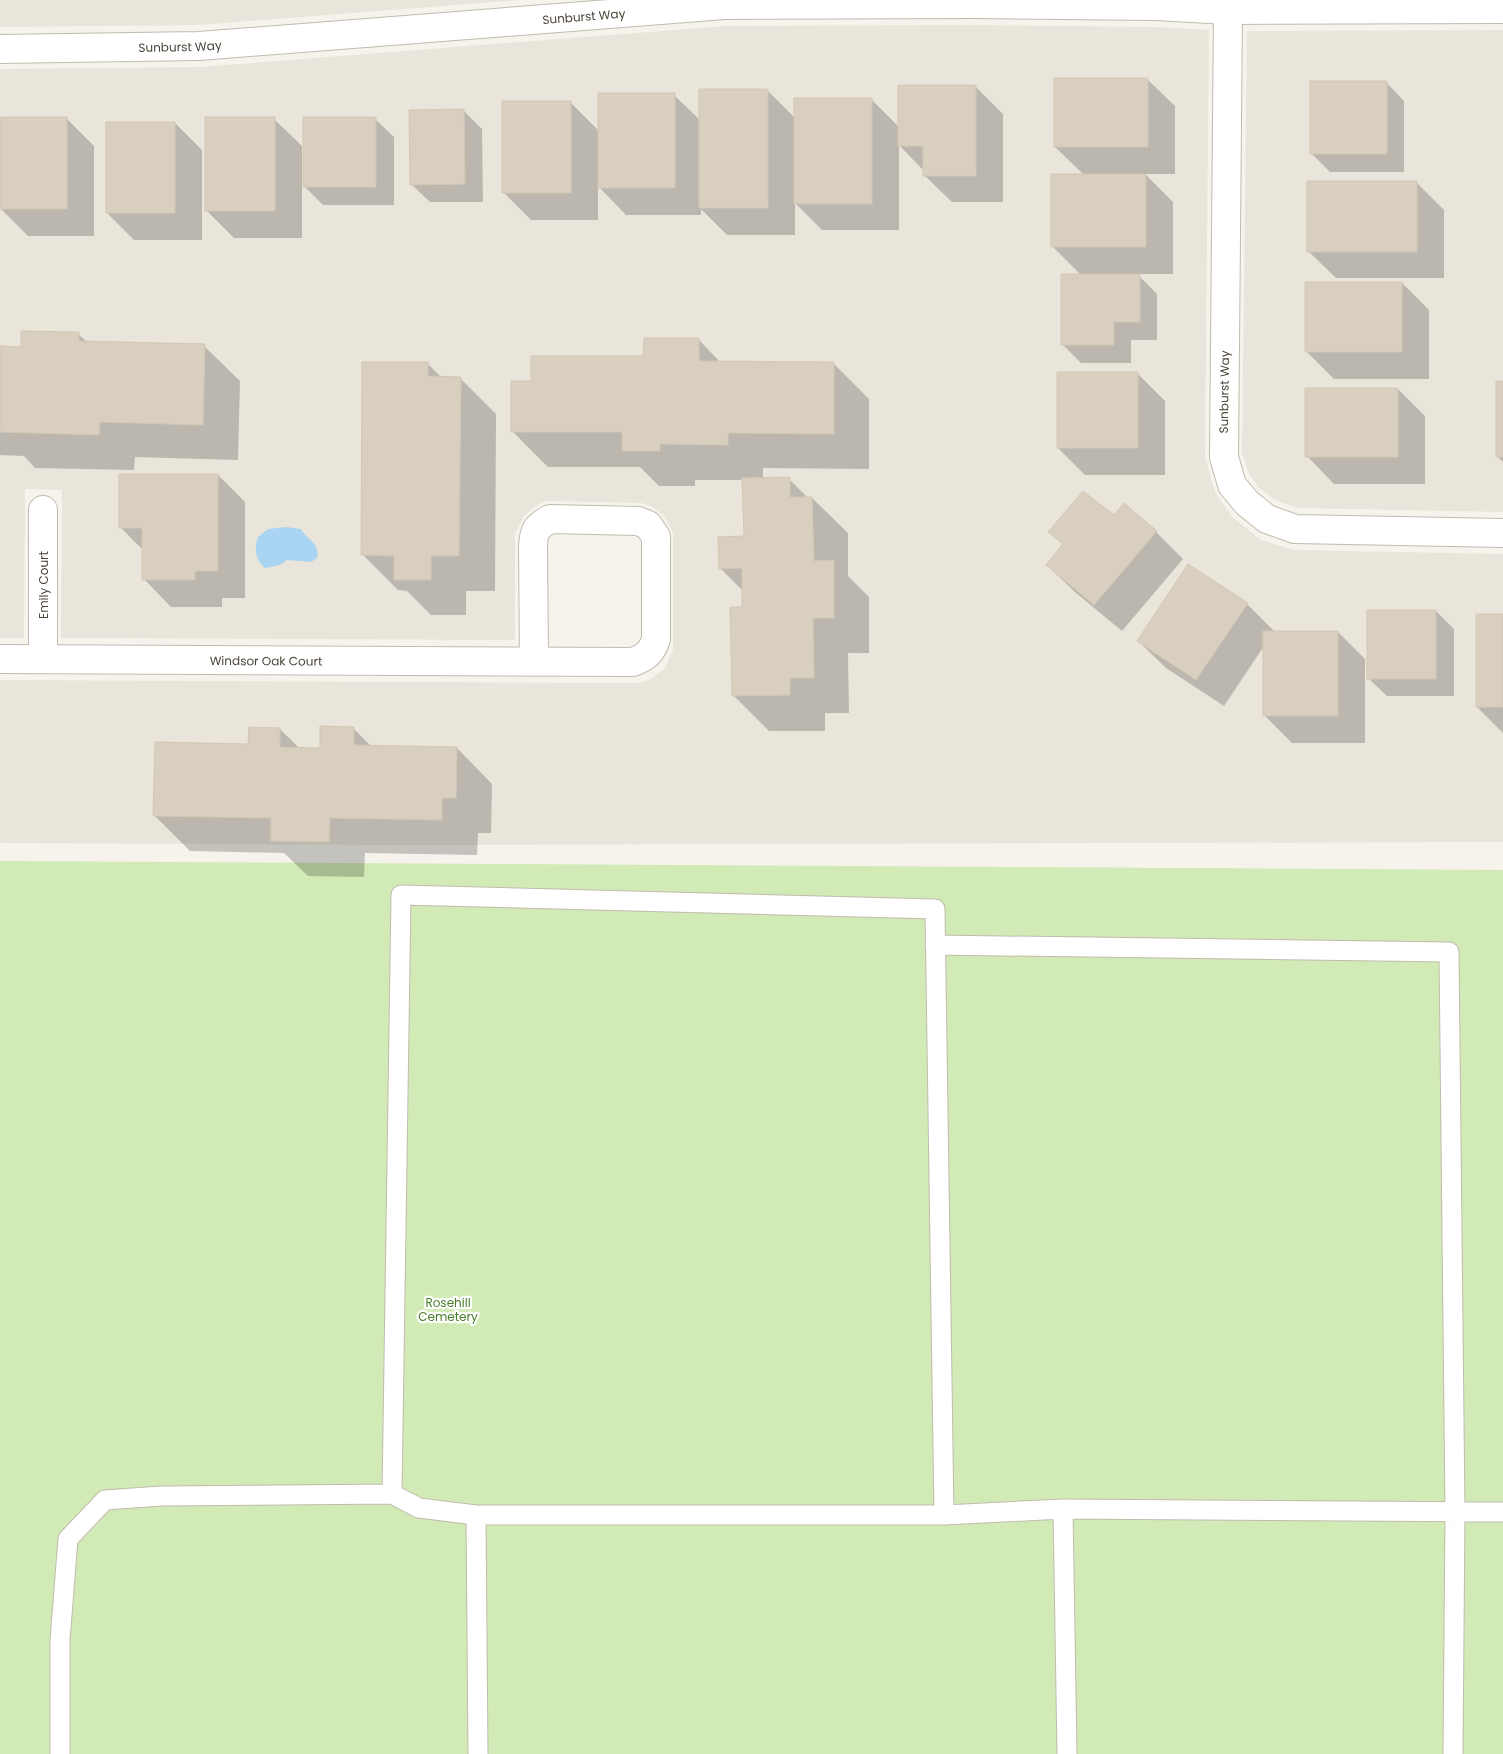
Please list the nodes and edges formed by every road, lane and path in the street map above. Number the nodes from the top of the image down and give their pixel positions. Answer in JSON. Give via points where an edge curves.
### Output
{"nodes":[{"id":1,"x":1503,"y":9,"type":"edge"},
{"id":2,"x":1228,"y":10,"type":"junction"},
{"id":3,"x":0,"y":48,"type":"edge"},
{"id":4,"x":43,"y":510,"type":"dead end"},
{"id":5,"x":1503,"y":533,"type":"edge"},
{"id":6,"x":0,"y":659,"type":"edge"},
{"id":7,"x":43,"y":659,"type":"junction"},
{"id":8,"x":534,"y":662,"type":"junction"},
{"id":9,"x":935,"y":945,"type":"junction"},
{"id":10,"x":392,"y":1494,"type":"junction"},
{"id":11,"x":1063,"y":1509,"type":"junction"},
{"id":12,"x":1455,"y":1512,"type":"junction"},
{"id":13,"x":1503,"y":1512,"type":"edge"},
{"id":14,"x":476,"y":1515,"type":"junction"},
{"id":15,"x":944,"y":1515,"type":"junction"},
{"id":16,"x":60,"y":1754,"type":"edge"},
{"id":17,"x":478,"y":1754,"type":"edge"},
{"id":18,"x":1067,"y":1754,"type":"edge"},
{"id":19,"x":1453,"y":1754,"type":"edge"}],
"edges":[{"from":1,"to":2,"type":"street","name":"Sunburst Way"},
{"from":2,"to":3,"type":"street","name":"Sunburst Way","via":[[1146,6],[724,5],[199,46]]},
{"from":2,"to":5,"type":"street","name":"Sunburst Way","via":[[1224,457],[1232,485],[1267,519],[1295,529]]},
{"from":4,"to":7,"type":"street","name":"Emily Court"},
{"from":6,"to":7,"type":"street","name":"Windsor Oak Court"},
{"from":7,"to":8,"type":"street","name":"Windsor Oak Court"},
{"from":8,"to":8,"type":"street","name":"Windsor Oak Court","via":[[534,532],[550,519],[638,521],[648,525],[656,537],[654,648],[647,656],[633,662]]},
{"from":9,"to":10,"type":"lane","via":[[935,909],[401,895]]},
{"from":9,"to":12,"type":"lane","via":[[1449,952]]},
{"from":9,"to":15,"type":"lane"},
{"from":10,"to":14,"type":"lane","via":[[419,1508]]},
{"from":10,"to":16,"type":"lane","via":[[161,1496],[105,1500],[68,1539],[60,1640]]},
{"from":11,"to":12,"type":"lane"},
{"from":11,"to":15,"type":"lane"},
{"from":11,"to":18,"type":"lane"},
{"from":12,"to":13,"type":"lane"},
{"from":12,"to":19,"type":"lane"},
{"from":14,"to":15,"type":"lane"},
{"from":14,"to":17,"type":"lane"}]}
